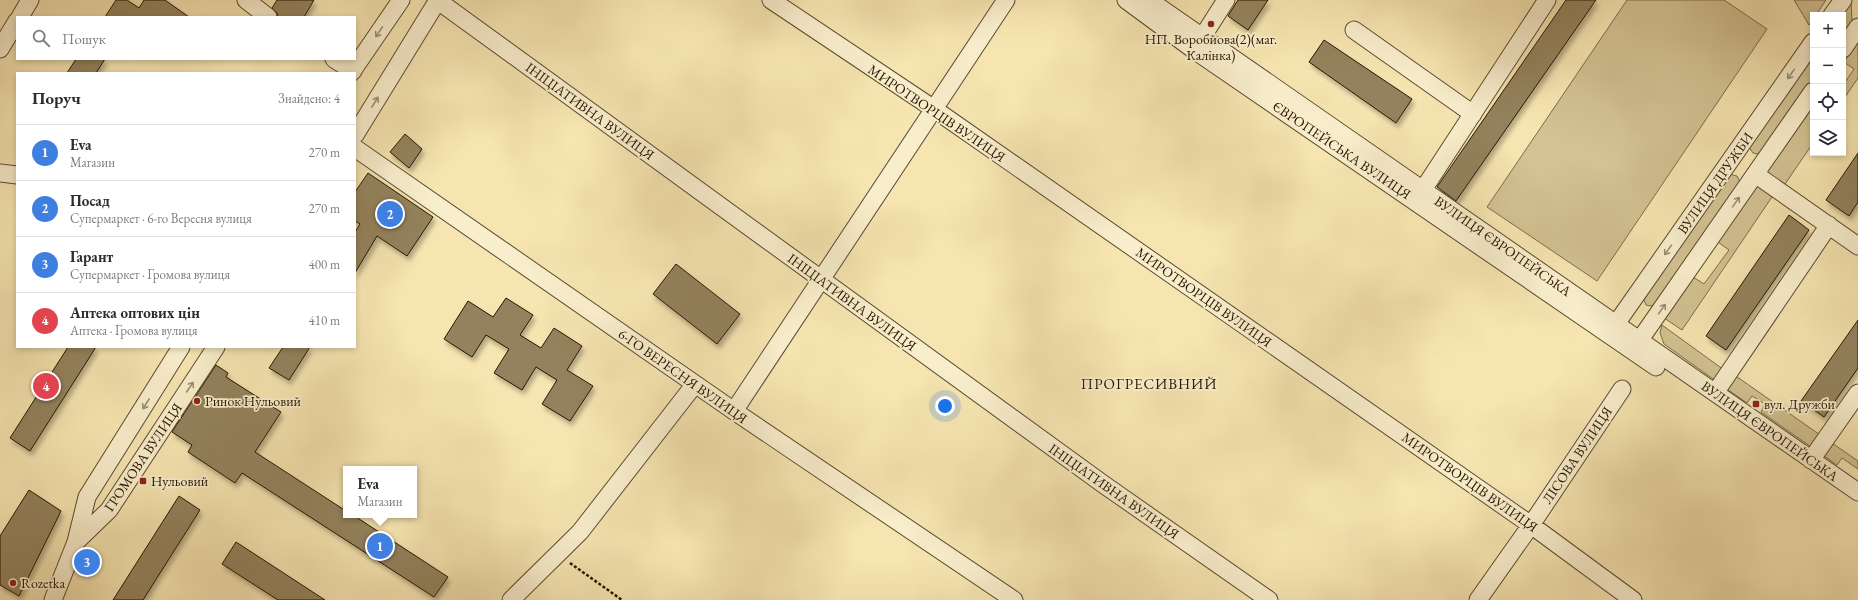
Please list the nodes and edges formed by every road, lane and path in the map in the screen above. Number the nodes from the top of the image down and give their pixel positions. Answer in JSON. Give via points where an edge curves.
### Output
{"nodes":[{"id":1,"x":30,"y":0,"type":"edge"},
{"id":2,"x":401,"y":0,"type":"edge"},
{"id":3,"x":437,"y":0,"type":"edge"},
{"id":4,"x":771,"y":0,"type":"edge"},
{"id":5,"x":1006,"y":0,"type":"edge"},
{"id":6,"x":1126,"y":0,"type":"edge"},
{"id":7,"x":1149,"y":0,"type":"edge"},
{"id":8,"x":1226,"y":0,"type":"edge"},
{"id":9,"x":1547,"y":0,"type":"edge"},
{"id":10,"x":1842,"y":0,"type":"edge"},
{"id":11,"x":250,"y":1,"type":"edge"},
{"id":12,"x":1834,"y":12,"type":"edge"},
{"id":13,"x":21,"y":16,"type":"edge"},
{"id":14,"x":267,"y":16,"type":"edge"},
{"id":15,"x":16,"y":23,"type":"edge"},
{"id":16,"x":1858,"y":27,"type":"edge"},
{"id":17,"x":1354,"y":30,"type":"dead end"},
{"id":18,"x":1846,"y":44,"type":"edge"},
{"id":19,"x":1810,"y":46,"type":"edge"},
{"id":20,"x":0,"y":49,"type":"edge"},
{"id":21,"x":1194,"y":50,"type":"junction"},
{"id":22,"x":335,"y":60,"type":"edge"},
{"id":23,"x":352,"y":72,"type":"edge"},
{"id":24,"x":1810,"y":95,"type":"edge"},
{"id":25,"x":934,"y":110,"type":"junction"},
{"id":26,"x":1473,"y":114,"type":"junction"},
{"id":27,"x":356,"y":133,"type":"edge"},
{"id":28,"x":1742,"y":144,"type":"junction"},
{"id":29,"x":356,"y":149,"type":"edge"},
{"id":30,"x":1725,"y":169,"type":"junction"},
{"id":31,"x":0,"y":173,"type":"edge"},
{"id":32,"x":1755,"y":174,"type":"junction"},
{"id":33,"x":16,"y":175,"type":"edge"},
{"id":34,"x":1416,"y":201,"type":"junction"},
{"id":35,"x":1829,"y":226,"type":"junction"},
{"id":36,"x":1856,"y":240,"type":"edge"},
{"id":37,"x":821,"y":280,"type":"junction"},
{"id":38,"x":1616,"y":324,"type":"junction"},
{"id":39,"x":1639,"y":341,"type":"junction"},
{"id":40,"x":180,"y":348,"type":"edge"},
{"id":41,"x":215,"y":348,"type":"edge"},
{"id":42,"x":1656,"y":367,"type":"dead end"},
{"id":43,"x":695,"y":384,"type":"junction"},
{"id":44,"x":1622,"y":388,"type":"dead end"},
{"id":45,"x":1715,"y":393,"type":"junction"},
{"id":46,"x":1858,"y":393,"type":"edge"},
{"id":47,"x":734,"y":411,"type":"junction"},
{"id":48,"x":1811,"y":460,"type":"junction"},
{"id":49,"x":1858,"y":492,"type":"edge"},
{"id":50,"x":1531,"y":525,"type":"junction"},
{"id":51,"x":76,"y":542,"type":"junction"},
{"id":52,"x":558,"y":554,"type":"junction"},
{"id":53,"x":53,"y":600,"type":"edge"},
{"id":54,"x":511,"y":600,"type":"edge"},
{"id":55,"x":622,"y":600,"type":"edge"},
{"id":56,"x":1014,"y":600,"type":"edge"},
{"id":57,"x":1269,"y":600,"type":"edge"},
{"id":58,"x":1478,"y":600,"type":"edge"},
{"id":59,"x":1632,"y":600,"type":"edge"}],
"edges":[{"from":1,"to":13,"type":"street"},
{"from":2,"to":23,"type":"street","one_way":true},
{"from":27,"to":3,"type":"street","one_way":true},
{"from":3,"to":37,"type":"street","name":"ІНІЦІАТИВНА ВУЛИЦЯ"},
{"from":4,"to":25,"type":"street","name":"МИРОТВОРЦІВ ВУЛИЦЯ"},
{"from":5,"to":25,"type":"street"},
{"from":6,"to":21,"type":"street","name":"ЄВРОПЕЙСЬКА ВУЛИЦЯ"},
{"from":7,"to":38,"type":"street","name":"ВУЛИЦЯ ЄВРОПЕЙСЬКА"},
{"from":8,"to":21,"type":"street"},
{"from":9,"to":26,"type":"street"},
{"from":10,"to":12,"type":"street"},
{"from":11,"to":14,"type":"street"},
{"from":15,"to":20,"type":"street"},
{"from":16,"to":18,"type":"street"},
{"from":17,"to":26,"type":"street"},
{"from":19,"to":28,"type":"street","name":"ВУЛИЦЯ ДРУЖБИ","one_way":true},
{"from":21,"to":34,"type":"street","name":"ЄВРОПЕЙСЬКА ВУЛИЦЯ"},
{"from":22,"to":23,"type":"street"},
{"from":24,"to":32,"type":"street","name":"ВУЛИЦЯ ДРУЖБИ"},
{"from":25,"to":37,"type":"street"},
{"from":25,"to":50,"type":"street","name":"МИРОТВОРЦІВ ВУЛИЦЯ"},
{"from":26,"to":34,"type":"street"},
{"from":28,"to":30,"type":"street","name":"ВУЛИЦЯ ДРУЖБИ"},
{"from":28,"to":32,"type":"street","via":[[1742,153],[1747,161],[1757,163]]},
{"from":29,"to":43,"type":"street","name":"6-ГО ВЕРЕСНЯ ВУЛИЦЯ"},
{"from":30,"to":32,"type":"street","via":[[1733,167],[1742,170],[1747,178]]},
{"from":30,"to":38,"type":"street","name":"ВУЛИЦЯ ДРУЖБИ","one_way":true},
{"from":31,"to":33,"type":"street"},
{"from":32,"to":35,"type":"street"},
{"from":39,"to":32,"type":"street","name":"ВУЛИЦЯ ДРУЖБИ","one_way":true},
{"from":34,"to":42,"type":"street","name":"ЄВРОПЕЙСЬКА ВУЛИЦЯ"},
{"from":35,"to":36,"type":"street"},
{"from":35,"to":45,"type":"street"},
{"from":37,"to":47,"type":"street"},
{"from":37,"to":57,"type":"street","name":"ІНІЦІАТИВНА ВУЛИЦЯ","via":[[1103,484]]},
{"from":38,"to":39,"type":"street","name":"ВУЛИЦЯ ЄВРОПЕЙСЬКА"},
{"from":39,"to":45,"type":"street","name":"ВУЛИЦЯ ЄВРОПЕЙСЬКА"},
{"from":40,"to":51,"type":"street","name":"ГРОМОВА ВУЛИЦЯ","one_way":true,"via":[[86,497]]},
{"from":51,"to":41,"type":"street","name":"ГРОМОВА ВУЛИЦЯ","one_way":true,"via":[[109,510]]},
{"from":43,"to":47,"type":"street","name":"6-ГО ВЕРЕСНЯ ВУЛИЦЯ"},
{"from":43,"to":52,"type":"street","via":[[580,532]]},
{"from":44,"to":50,"type":"street","name":"ЛІСОВА ВУЛИЦЯ"},
{"from":45,"to":48,"type":"street","name":"ВУЛИЦЯ ЄВРОПЕЙСЬКА"},
{"from":46,"to":48,"type":"street"},
{"from":47,"to":56,"type":"street","name":"6-ГО ВЕРЕСНЯ ВУЛИЦЯ"},
{"from":48,"to":49,"type":"street","name":"ВУЛИЦЯ ЄВРОПЕЙСЬКА"},
{"from":50,"to":58,"type":"street","name":"ЛІСОВА ВУЛИЦЯ"},
{"from":50,"to":59,"type":"street","name":"МИРОТВОРЦІВ ВУЛИЦЯ"},
{"from":51,"to":53,"type":"street","name":"ГРОМОВА ВУЛИЦЯ"},
{"from":52,"to":54,"type":"street"},
{"from":52,"to":55,"type":"path"}]}
